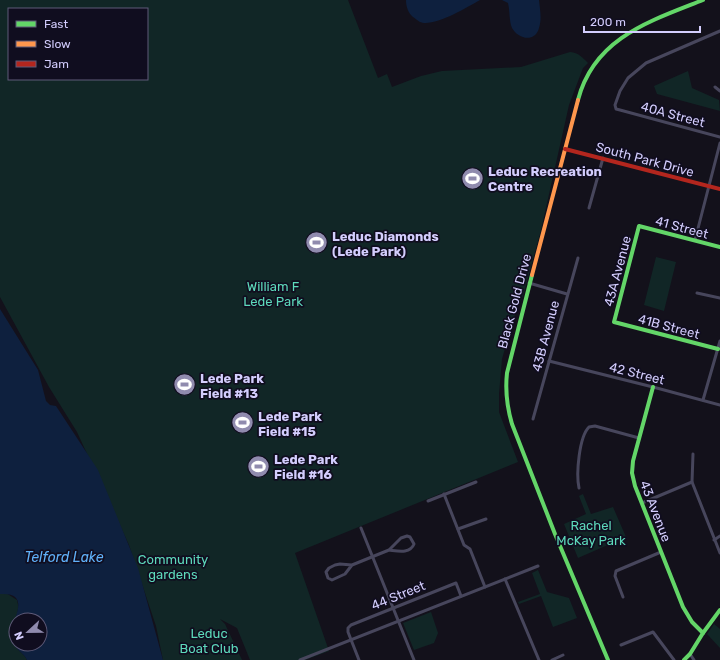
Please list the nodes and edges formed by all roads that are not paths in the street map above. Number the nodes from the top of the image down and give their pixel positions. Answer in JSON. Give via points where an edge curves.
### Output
{"nodes":[{"id":1,"x":703,"y":0,"type":"edge"},
{"id":2,"x":720,"y":31,"type":"edge"},
{"id":3,"x":715,"y":87,"type":"dead end"},
{"id":4,"x":720,"y":91,"type":"edge"},
{"id":5,"x":720,"y":137,"type":"edge"},
{"id":6,"x":720,"y":144,"type":"edge"},
{"id":7,"x":566,"y":149,"type":"junction"},
{"id":8,"x":603,"y":158,"type":"junction"},
{"id":9,"x":709,"y":186,"type":"junction"},
{"id":10,"x":720,"y":189,"type":"edge"},
{"id":11,"x":589,"y":208,"type":"dead end"},
{"id":12,"x":639,"y":226,"type":"joint"},
{"id":13,"x":695,"y":240,"type":"junction"},
{"id":14,"x":720,"y":248,"type":"edge"},
{"id":15,"x":578,"y":258,"type":"dead end"},
{"id":16,"x":529,"y":283,"type":"junction"},
{"id":17,"x":697,"y":293,"type":"dead end"},
{"id":18,"x":567,"y":294,"type":"junction"},
{"id":19,"x":720,"y":298,"type":"edge"},
{"id":20,"x":614,"y":322,"type":"joint"},
{"id":21,"x":720,"y":341,"type":"edge"},
{"id":22,"x":718,"y":349,"type":"junction"},
{"id":23,"x":549,"y":361,"type":"junction"},
{"id":24,"x":653,"y":386,"type":"junction"},
{"id":25,"x":703,"y":400,"type":"junction"},
{"id":26,"x":720,"y":405,"type":"edge"},
{"id":27,"x":533,"y":418,"type":"dead end"},
{"id":28,"x":639,"y":438,"type":"junction"},
{"id":29,"x":693,"y":454,"type":"dead end"},
{"id":30,"x":476,"y":482,"type":"dead end"},
{"id":31,"x":692,"y":482,"type":"junction"},
{"id":32,"x":579,"y":488,"type":"dead end"},
{"id":33,"x":444,"y":494,"type":"junction"},
{"id":34,"x":428,"y":501,"type":"dead end"},
{"id":35,"x":642,"y":503,"type":"junction"},
{"id":36,"x":486,"y":519,"type":"dead end"},
{"id":37,"x":361,"y":528,"type":"dead end"},
{"id":38,"x":458,"y":529,"type":"junction"},
{"id":39,"x":720,"y":536,"type":"edge"},
{"id":40,"x":714,"y":540,"type":"junction"},
{"id":41,"x":390,"y":550,"type":"junction"},
{"id":42,"x":661,"y":552,"type":"junction"},
{"id":43,"x":720,"y":553,"type":"edge"},
{"id":44,"x":373,"y":557,"type":"junction"},
{"id":45,"x":352,"y":565,"type":"junction"},
{"id":46,"x":538,"y":566,"type":"dead end"},
{"id":47,"x":505,"y":579,"type":"junction"},
{"id":48,"x":485,"y":586,"type":"junction"},
{"id":49,"x":461,"y":596,"type":"junction"},
{"id":50,"x":623,"y":597,"type":"dead end"},
{"id":51,"x":393,"y":608,"type":"junction"},
{"id":52,"x":720,"y":610,"type":"edge"},
{"id":53,"x":398,"y":621,"type":"junction"},
{"id":54,"x":703,"y":633,"type":"junction"},
{"id":55,"x":351,"y":640,"type":"junction"},
{"id":56,"x":621,"y":645,"type":"dead end"},
{"id":57,"x":690,"y":654,"type":"junction"},
{"id":58,"x":564,"y":655,"type":"dead end"},
{"id":59,"x":300,"y":660,"type":"edge"},
{"id":60,"x":359,"y":660,"type":"edge"},
{"id":61,"x":414,"y":660,"type":"edge"},
{"id":62,"x":539,"y":660,"type":"edge"},
{"id":63,"x":552,"y":660,"type":"edge"},
{"id":64,"x":608,"y":660,"type":"edge"},
{"id":65,"x":674,"y":660,"type":"edge"},
{"id":66,"x":684,"y":660,"type":"edge"},
{"id":67,"x":694,"y":660,"type":"edge"}],
"edges":[{"from":1,"to":7,"type":"street","name":"Black Gold Drive","via":[[643,24],[611,44],[595,62],[581,91]]},
{"from":2,"to":5,"type":"street","name":"40A Street","via":[[646,63],[628,78],[615,105],[616,109]]},
{"from":3,"to":4,"type":"street"},
{"from":6,"to":9,"type":"street"},
{"from":7,"to":8,"type":"street","name":"South Park Drive"},
{"from":7,"to":16,"type":"street","name":"Black Gold Drive"},
{"from":8,"to":9,"type":"street","name":"South Park Drive"},
{"from":8,"to":11,"type":"street"},
{"from":9,"to":10,"type":"street","name":"South Park Drive"},
{"from":9,"to":13,"type":"street"},
{"from":12,"to":13,"type":"street","name":"41 Street"},
{"from":12,"to":20,"type":"street","name":"43A Avenue"},
{"from":13,"to":14,"type":"street","name":"41 Street"},
{"from":15,"to":18,"type":"street","name":"43B Avenue"},
{"from":16,"to":18,"type":"street"},
{"from":16,"to":64,"type":"street","name":"Black Gold Drive","via":[[507,370],[507,407],[544,506]]},
{"from":17,"to":19,"type":"street"},
{"from":18,"to":23,"type":"street","name":"43B Avenue"},
{"from":20,"to":22,"type":"street","name":"41B Street"},
{"from":21,"to":22,"type":"street"},
{"from":22,"to":25,"type":"street"},
{"from":23,"to":24,"type":"street","name":"42 Street"},
{"from":23,"to":27,"type":"street","name":"43B Avenue"},
{"from":24,"to":25,"type":"street","name":"42 Street"},
{"from":24,"to":28,"type":"street","name":"43 Avenue"},
{"from":25,"to":26,"type":"street","name":"42 Street"},
{"from":28,"to":32,"type":"street","via":[[595,426],[588,427],[578,463]]},
{"from":28,"to":35,"type":"street","name":"43 Avenue","via":[[632,473]]},
{"from":29,"to":31,"type":"street"},
{"from":30,"to":33,"type":"street"},
{"from":31,"to":35,"type":"street"},
{"from":31,"to":40,"type":"street"},
{"from":33,"to":34,"type":"street"},
{"from":33,"to":38,"type":"street"},
{"from":35,"to":42,"type":"street","name":"43 Avenue"},
{"from":36,"to":38,"type":"street"},
{"from":37,"to":44,"type":"street"},
{"from":38,"to":48,"type":"street","via":[[464,545],[470,549]]},
{"from":39,"to":40,"type":"street"},
{"from":40,"to":43,"type":"street"},
{"from":41,"to":41,"type":"street","via":[[404,551],[412,548],[414,544],[407,536]]},
{"from":41,"to":44,"type":"street"},
{"from":42,"to":50,"type":"street","via":[[615,572]]},
{"from":42,"to":54,"type":"street","name":"43 Avenue","via":[[682,607]]},
{"from":44,"to":45,"type":"street"},
{"from":44,"to":51,"type":"street"},
{"from":45,"to":45,"type":"street","via":[[335,565],[327,569],[326,574],[332,580],[345,574]]},
{"from":46,"to":47,"type":"street","name":"44 Street"},
{"from":47,"to":48,"type":"street","name":"44 Street"},
{"from":47,"to":62,"type":"street"},
{"from":48,"to":49,"type":"street","name":"44 Street"},
{"from":49,"to":51,"type":"street","name":"44 Street","via":[[456,583]]},
{"from":49,"to":53,"type":"street","name":"44 Street"},
{"from":51,"to":53,"type":"street"},
{"from":51,"to":55,"type":"street","name":"44 Street","via":[[351,625],[347,631]]},
{"from":52,"to":54,"type":"street"},
{"from":53,"to":55,"type":"street","name":"44 Street"},
{"from":53,"to":61,"type":"street"},
{"from":54,"to":57,"type":"street"},
{"from":55,"to":59,"type":"street","name":"44 Street"},
{"from":55,"to":60,"type":"street"},
{"from":56,"to":65,"type":"street","via":[[653,632]]},
{"from":57,"to":66,"type":"street"},
{"from":57,"to":67,"type":"street"},
{"from":58,"to":63,"type":"street"}]}
